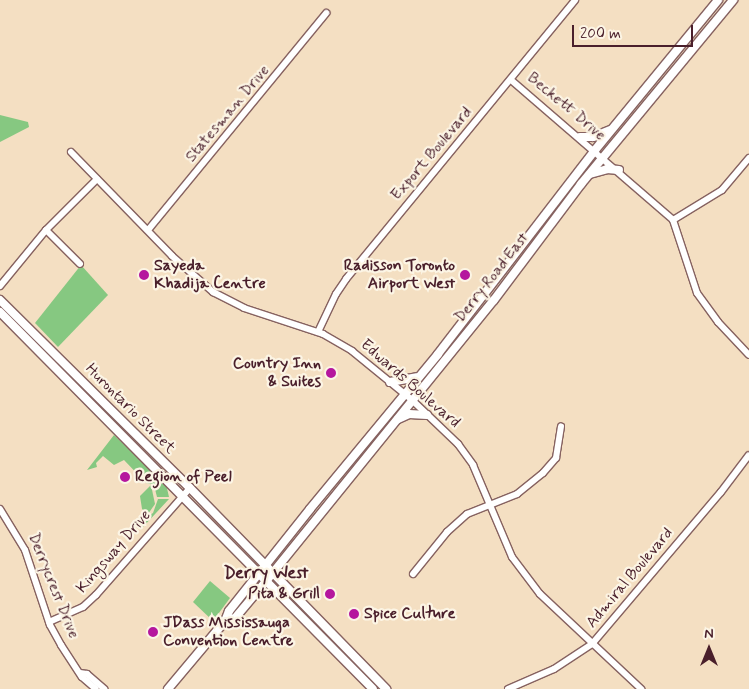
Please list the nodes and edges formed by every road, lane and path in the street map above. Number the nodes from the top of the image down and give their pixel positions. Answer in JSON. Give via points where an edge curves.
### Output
{"nodes":[{"id":1,"x":575,"y":0,"type":"edge"},
{"id":2,"x":718,"y":0,"type":"edge"},
{"id":3,"x":734,"y":0,"type":"edge"},
{"id":4,"x":326,"y":13,"type":"dead end"},
{"id":5,"x":511,"y":80,"type":"junction"},
{"id":6,"x":612,"y":130,"type":"junction"},
{"id":7,"x":580,"y":137,"type":"junction"},
{"id":8,"x":595,"y":150,"type":"junction"},
{"id":9,"x":72,"y":152,"type":"dead end"},
{"id":10,"x":604,"y":157,"type":"junction"},
{"id":11,"x":749,"y":158,"type":"edge"},
{"id":12,"x":619,"y":170,"type":"junction"},
{"id":13,"x":588,"y":175,"type":"junction"},
{"id":14,"x":97,"y":179,"type":"junction"},
{"id":15,"x":561,"y":193,"type":"junction"},
{"id":16,"x":569,"y":199,"type":"junction"},
{"id":17,"x":542,"y":219,"type":"junction"},
{"id":18,"x":673,"y":220,"type":"junction"},
{"id":19,"x":550,"y":225,"type":"junction"},
{"id":20,"x":46,"y":230,"type":"junction"},
{"id":21,"x":148,"y":230,"type":"junction"},
{"id":22,"x":80,"y":264,"type":"dead end"},
{"id":23,"x":0,"y":286,"type":"edge"},
{"id":24,"x":0,"y":300,"type":"edge"},
{"id":25,"x":0,"y":312,"type":"edge"},
{"id":26,"x":318,"y":332,"type":"junction"},
{"id":27,"x":454,"y":334,"type":"junction"},
{"id":28,"x":461,"y":340,"type":"junction"},
{"id":29,"x":438,"y":354,"type":"junction"},
{"id":30,"x":749,"y":355,"type":"edge"},
{"id":31,"x":445,"y":360,"type":"junction"},
{"id":32,"x":419,"y":376,"type":"junction"},
{"id":33,"x":390,"y":382,"type":"junction"},
{"id":34,"x":405,"y":394,"type":"junction"},
{"id":35,"x":412,"y":400,"type":"junction"},
{"id":36,"x":427,"y":415,"type":"junction"},
{"id":37,"x":396,"y":420,"type":"junction"},
{"id":38,"x":561,"y":426,"type":"dead end"},
{"id":39,"x":749,"y":455,"type":"edge"},
{"id":40,"x":190,"y":488,"type":"junction"},
{"id":41,"x":182,"y":494,"type":"junction"},
{"id":42,"x":491,"y":505,"type":"junction"},
{"id":43,"x":0,"y":510,"type":"edge"},
{"id":44,"x":289,"y":535,"type":"junction"},
{"id":45,"x":258,"y":558,"type":"junction"},
{"id":46,"x":265,"y":566,"type":"junction"},
{"id":47,"x":260,"y":572,"type":"junction"},
{"id":48,"x":273,"y":573,"type":"junction"},
{"id":49,"x":413,"y":574,"type":"dead end"},
{"id":50,"x":267,"y":580,"type":"junction"},
{"id":51,"x":225,"y":621,"type":"junction"},
{"id":52,"x":50,"y":622,"type":"junction"},
{"id":53,"x":592,"y":644,"type":"junction"},
{"id":54,"x":80,"y":673,"type":"junction"},
{"id":55,"x":96,"y":689,"type":"edge"},
{"id":56,"x":104,"y":689,"type":"edge"},
{"id":57,"x":168,"y":689,"type":"edge"},
{"id":58,"x":373,"y":689,"type":"edge"},
{"id":59,"x":386,"y":689,"type":"edge"},
{"id":60,"x":508,"y":689,"type":"edge"},
{"id":61,"x":641,"y":689,"type":"edge"}],
"edges":[{"from":1,"to":5,"type":"street","name":"Export Boulevard"},
{"from":2,"to":6,"type":"main road","name":"Derry Road East"},
{"from":3,"to":10,"type":"main road","name":"Derry Road East"},
{"from":4,"to":21,"type":"street","name":"Statesman Drive"},
{"from":5,"to":7,"type":"street","name":"Beckett Drive"},
{"from":5,"to":26,"type":"street","name":"Export Boulevard","via":[[346,280]]},
{"from":6,"to":7,"type":"main road","via":[[593,137]]},
{"from":6,"to":8,"type":"main road","name":"Derry Road East"},
{"from":7,"to":8,"type":"street","name":"Beckett Drive"},
{"from":8,"to":10,"type":"street","name":"Beckett Drive"},
{"from":8,"to":15,"type":"main road","name":"Derry Road East"},
{"from":9,"to":14,"type":"street","name":"Edwards Boulevard"},
{"from":10,"to":12,"type":"street","name":"Beckett Drive"},
{"from":10,"to":13,"type":"main road","name":"Derry Road East"},
{"from":11,"to":18,"type":"street","via":[[722,190]]},
{"from":12,"to":13,"type":"main road","via":[[608,169]]},
{"from":12,"to":18,"type":"street","name":"Beckett Drive"},
{"from":13,"to":16,"type":"main road","name":"Derry Road East"},
{"from":14,"to":20,"type":"street"},
{"from":14,"to":21,"type":"street","name":"Edwards Boulevard"},
{"from":15,"to":16,"type":"main road"},
{"from":15,"to":17,"type":"main road","name":"Derry Road East"},
{"from":16,"to":19,"type":"main road","name":"Derry Road East"},
{"from":17,"to":19,"type":"main road"},
{"from":17,"to":27,"type":"main road","name":"Derry Road East"},
{"from":18,"to":30,"type":"street","via":[[697,293],[718,322]]},
{"from":19,"to":28,"type":"main road","name":"Derry Road East"},
{"from":20,"to":22,"type":"street"},
{"from":20,"to":23,"type":"street"},
{"from":21,"to":26,"type":"street","name":"Edwards Boulevard","via":[[190,274],[220,296],[253,312]]},
{"from":24,"to":40,"type":"main road","name":"Hurontario Street"},
{"from":25,"to":41,"type":"main road","name":"Hurontario Street"},
{"from":26,"to":33,"type":"street","name":"Edwards Boulevard","via":[[352,351]]},
{"from":27,"to":28,"type":"main road"},
{"from":27,"to":29,"type":"main road","name":"Derry Road East"},
{"from":28,"to":31,"type":"main road","name":"Derry Road East"},
{"from":29,"to":31,"type":"main road"},
{"from":29,"to":32,"type":"main road","name":"Derry Road East"},
{"from":31,"to":35,"type":"main road","name":"Derry Road East"},
{"from":32,"to":33,"type":"main road"},
{"from":32,"to":34,"type":"main road","name":"Derry Road East"},
{"from":33,"to":34,"type":"street","name":"Edwards Boulevard"},
{"from":34,"to":35,"type":"street","name":"Edwards Boulevard"},
{"from":34,"to":44,"type":"main road","name":"Derry Road East"},
{"from":35,"to":36,"type":"street","name":"Edwards Boulevard"},
{"from":35,"to":37,"type":"main road","name":"Derry Road East"},
{"from":36,"to":37,"type":"main road","via":[[409,414]]},
{"from":36,"to":42,"type":"street","name":"Edwards Boulevard","via":[[458,444],[473,465]]},
{"from":37,"to":48,"type":"main road","name":"Derry Road East"},
{"from":38,"to":42,"type":"street","via":[[556,458],[543,473],[528,488]]},
{"from":39,"to":53,"type":"street","name":"Admiral Boulevard"},
{"from":40,"to":41,"type":"street","name":"Kingsway Drive"},
{"from":40,"to":45,"type":"main road","name":"Hurontario Street"},
{"from":41,"to":47,"type":"main road","name":"Hurontario Street"},
{"from":41,"to":52,"type":"street","name":"Kingsway Drive","via":[[96,595],[83,607]]},
{"from":42,"to":49,"type":"street","via":[[467,514],[447,532]]},
{"from":42,"to":53,"type":"street","name":"Edwards Boulevard","via":[[516,562],[545,599]]},
{"from":43,"to":52,"type":"street","name":"Derrycrest Drive","via":[[25,550]]},
{"from":44,"to":45,"type":"main road","via":[[268,555]]},
{"from":44,"to":46,"type":"main road","name":"Derry Road East"},
{"from":45,"to":46,"type":"main road","name":"Hurontario Street"},
{"from":46,"to":47,"type":"main road","name":"Derry Road East"},
{"from":46,"to":48,"type":"main road","name":"Hurontario Street"},
{"from":47,"to":50,"type":"main road","name":"Hurontario Street"},
{"from":47,"to":51,"type":"main road","name":"Derry Road East","via":[[229,611]]},
{"from":48,"to":50,"type":"main road","name":"Derry Road East"},
{"from":48,"to":59,"type":"main road","name":"Hurontario Street"},
{"from":50,"to":51,"type":"main road","name":"Derry Road East","via":[[235,618]]},
{"from":50,"to":58,"type":"main road","name":"Hurontario Street"},
{"from":51,"to":57,"type":"main road"},
{"from":52,"to":54,"type":"street","name":"Derrycrest Drive"},
{"from":53,"to":60,"type":"street","name":"Admiral Boulevard","via":[[554,669]]},
{"from":53,"to":61,"type":"street","name":"Edwards Boulevard"},
{"from":54,"to":55,"type":"street","name":"Derrycrest Drive"},
{"from":54,"to":56,"type":"street","name":"Derrycrest Drive","via":[[87,674]]}]}
